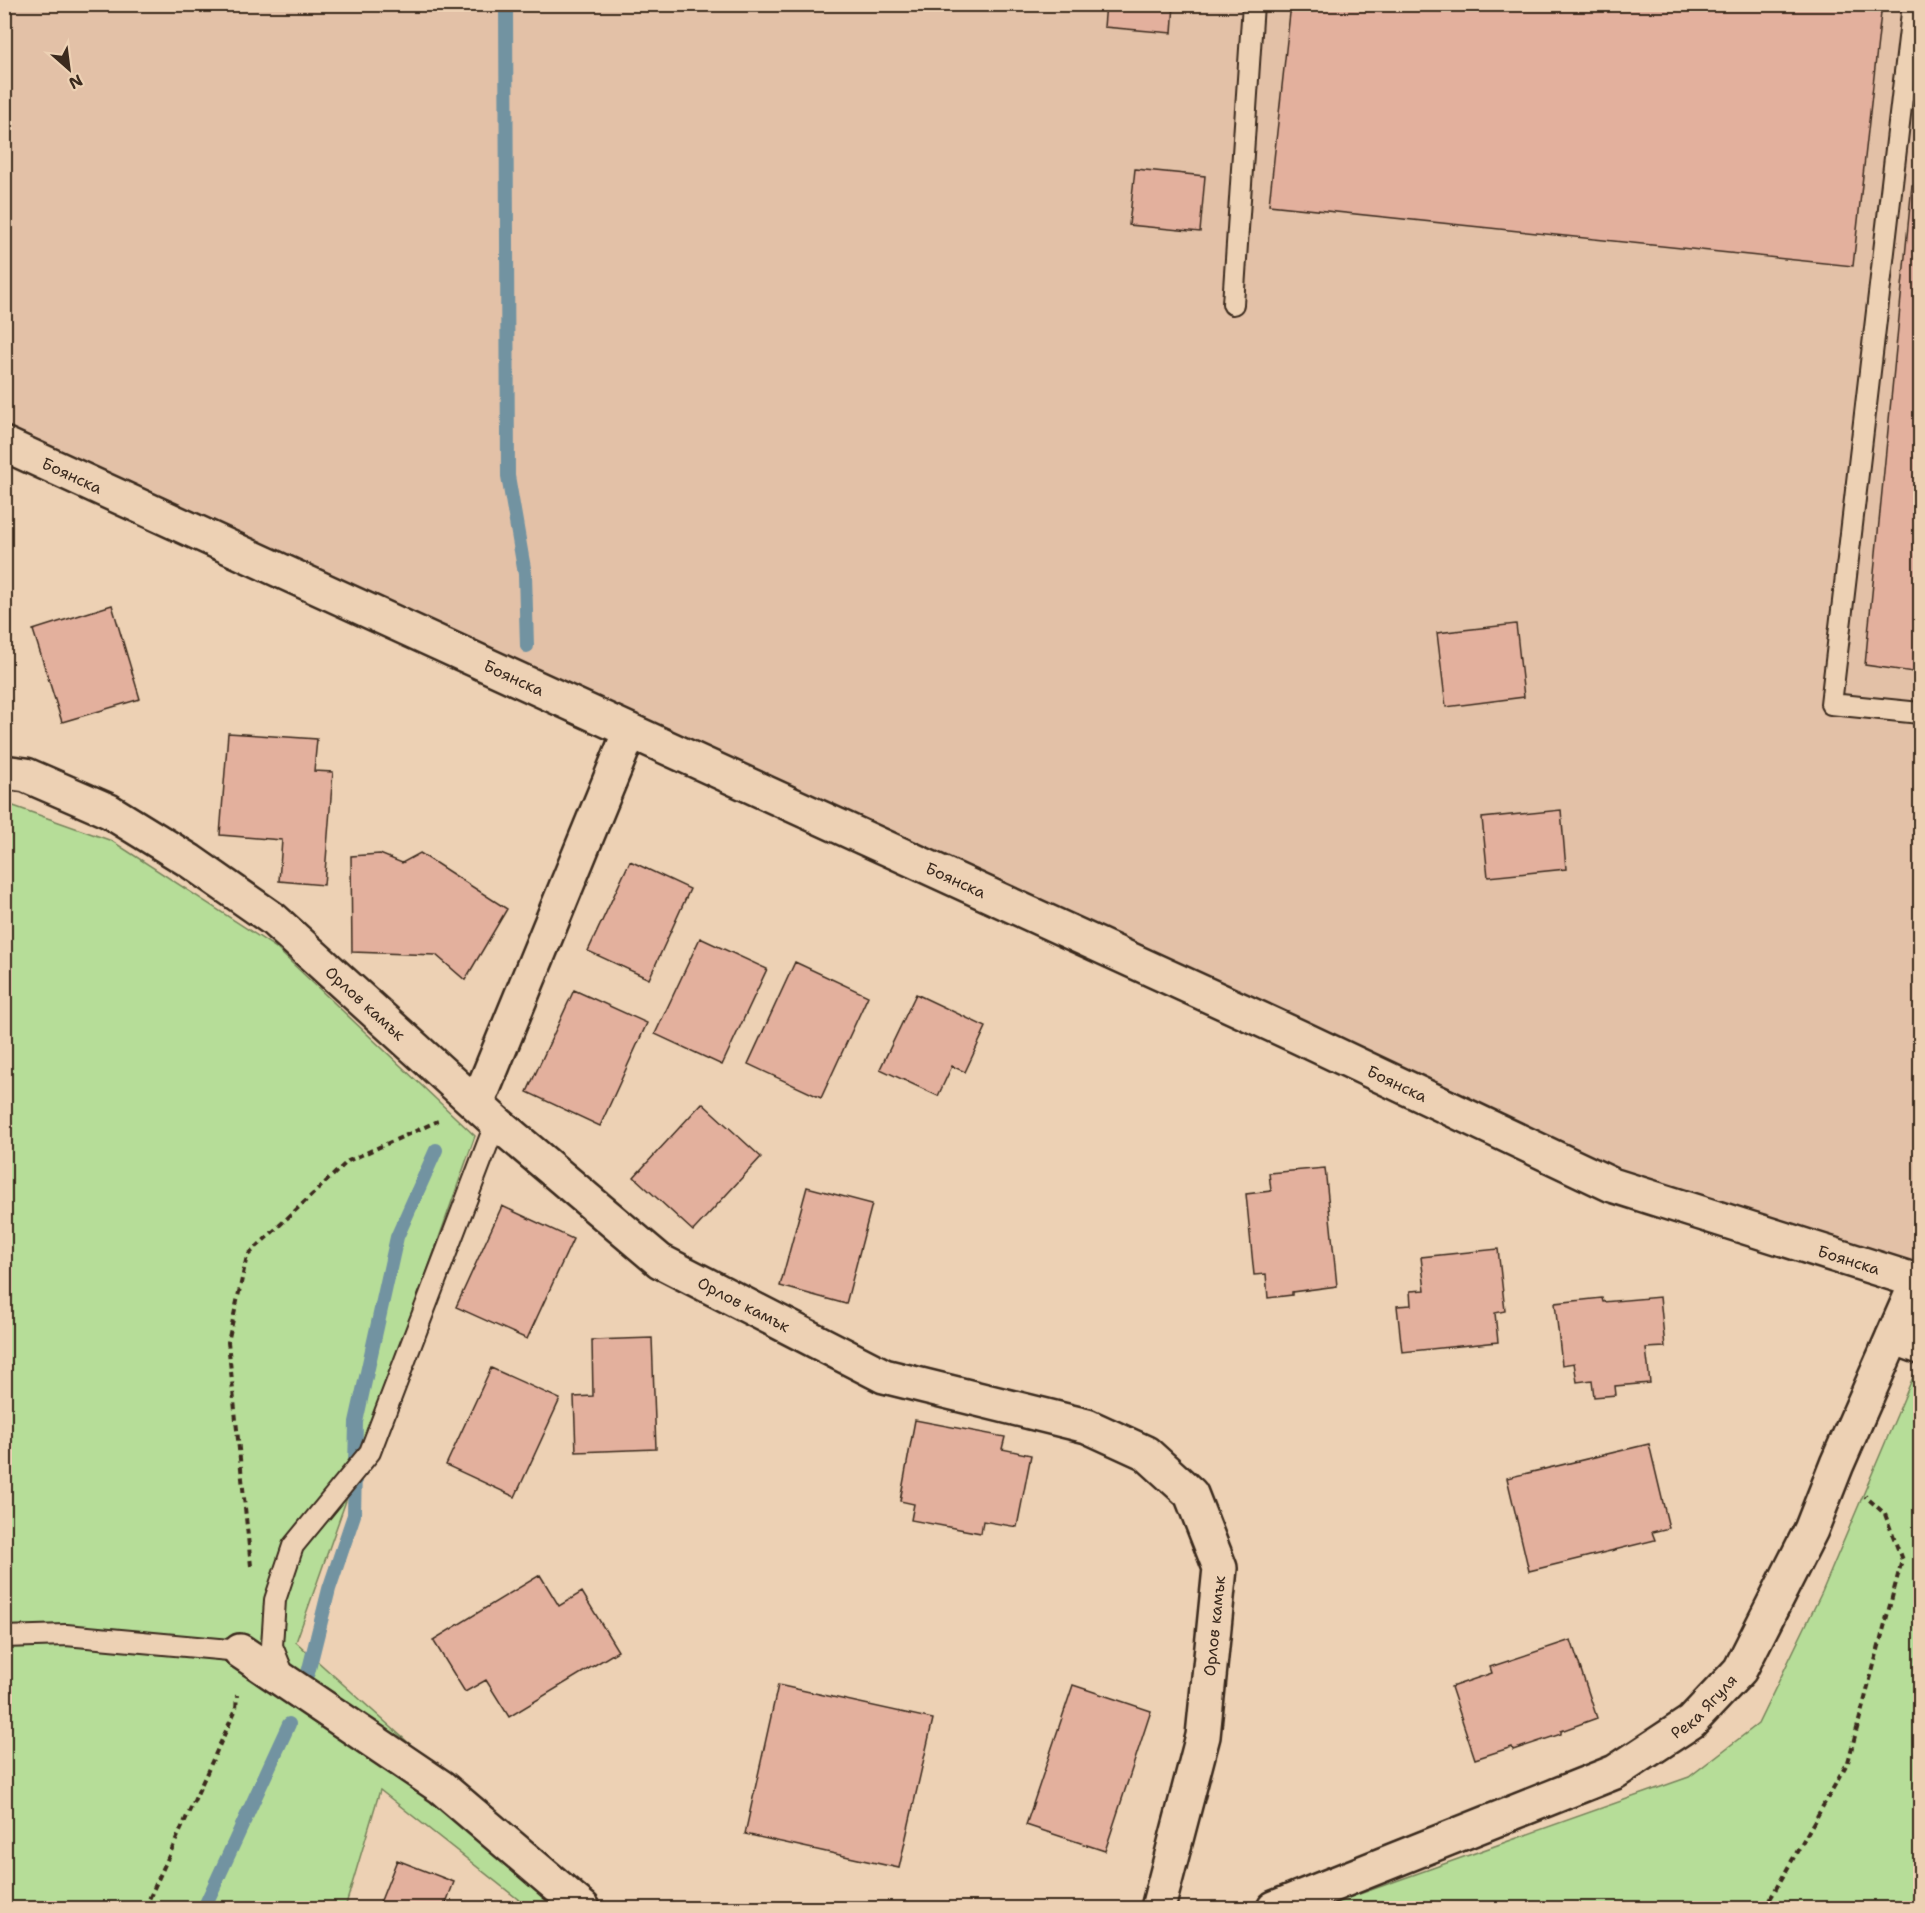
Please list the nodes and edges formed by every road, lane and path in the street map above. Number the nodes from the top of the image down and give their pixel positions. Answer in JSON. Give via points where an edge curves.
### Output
{"nodes":[{"id":1,"x":1253,"y":4,"type":"edge"},
{"id":2,"x":1913,"y":4,"type":"edge"},
{"id":3,"x":1233,"y":304,"type":"dead end"},
{"id":4,"x":4,"y":444,"type":"edge"},
{"id":5,"x":1920,"y":713,"type":"edge"},
{"id":6,"x":630,"y":731,"type":"junction"},
{"id":7,"x":4,"y":772,"type":"edge"},
{"id":8,"x":486,"y":1113,"type":"junction"},
{"id":9,"x":1919,"y":1282,"type":"edge"},
{"id":10,"x":1907,"y":1342,"type":"edge"},
{"id":11,"x":1837,"y":1464,"type":"junction"},
{"id":12,"x":251,"y":1572,"type":"dead end"},
{"id":13,"x":4,"y":1637,"type":"edge"},
{"id":14,"x":240,"y":1651,"type":"junction"},
{"id":15,"x":288,"y":1684,"type":"junction"},
{"id":16,"x":146,"y":1908,"type":"edge"},
{"id":17,"x":583,"y":1908,"type":"edge"},
{"id":18,"x":1158,"y":1908,"type":"edge"},
{"id":19,"x":1274,"y":1908,"type":"edge"},
{"id":20,"x":1765,"y":1908,"type":"edge"}],
"edges":[{"from":1,"to":3,"type":"lane"},
{"from":2,"to":5,"type":"lane","via":[[1831,704]]},
{"from":4,"to":6,"type":"street","name":"Боянска"},
{"from":6,"to":8,"type":"street"},
{"from":6,"to":9,"type":"street","name":"Боянска","via":[[1297,1036],[1612,1185]]},
{"from":7,"to":8,"type":"street","name":"Орлов камък","via":[[26,775],[109,811],[273,919]]},
{"from":8,"to":12,"type":"path","via":[[348,1161],[247,1256],[228,1342]]},
{"from":8,"to":15,"type":"lane","via":[[370,1452],[293,1546],[274,1600],[272,1646]]},
{"from":8,"to":18,"type":"street","name":"Орлов камък","via":[[660,1261],[884,1376],[1087,1426],[1146,1454],[1191,1494],[1220,1568],[1203,1736]]},
{"from":9,"to":10,"type":"street","name":"Река Ягуля"},
{"from":10,"to":11,"type":"street","name":"Река Ягуля"},
{"from":11,"to":19,"type":"street","name":"Река Ягуля","via":[[1811,1530],[1740,1670],[1691,1722],[1615,1772]]},
{"from":11,"to":20,"type":"path","via":[[1885,1514],[1902,1560],[1848,1762]]},
{"from":13,"to":14,"type":"lane","via":[[66,1635]]},
{"from":14,"to":15,"type":"street"},
{"from":14,"to":16,"type":"path","via":[[236,1709]]},
{"from":15,"to":17,"type":"street","via":[[441,1787]]}]}
